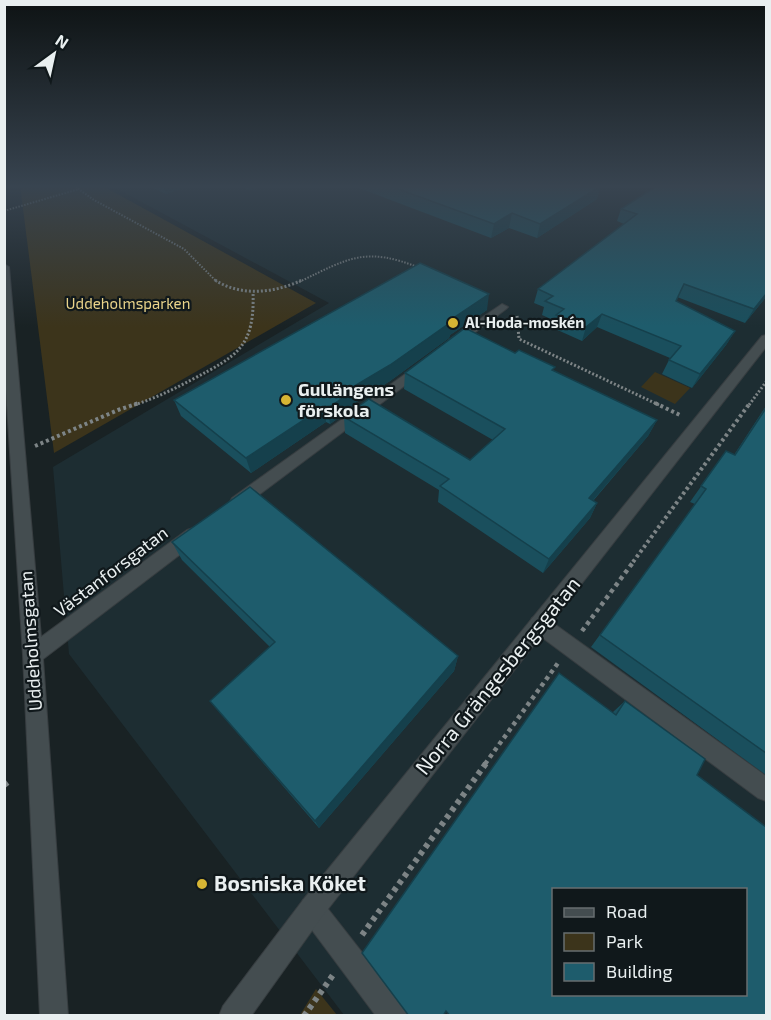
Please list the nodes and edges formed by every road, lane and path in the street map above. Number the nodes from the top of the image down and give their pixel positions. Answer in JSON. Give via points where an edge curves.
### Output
{"nodes":[{"id":1,"x":154,"y":233,"type":"edge"},
{"id":2,"x":4,"y":267,"type":"edge"},
{"id":3,"x":429,"y":273,"type":"edge"},
{"id":4,"x":252,"y":292,"type":"junction"},
{"id":5,"x":502,"y":307,"type":"joint"},
{"id":6,"x":764,"y":347,"type":"edge"},
{"id":7,"x":766,"y":382,"type":"edge"},
{"id":8,"x":8,"y":391,"type":"edge"},
{"id":9,"x":699,"y":424,"type":"junction"},
{"id":10,"x":17,"y":454,"type":"junction"},
{"id":11,"x":224,"y":513,"type":"edge"},
{"id":12,"x":205,"y":527,"type":"edge"},
{"id":13,"x":539,"y":624,"type":"junction"},
{"id":14,"x":570,"y":646,"type":"junction"},
{"id":15,"x":33,"y":655,"type":"junction"},
{"id":16,"x":766,"y":790,"type":"edge"},
{"id":17,"x":312,"y":909,"type":"junction"},
{"id":18,"x":347,"y":956,"type":"junction"},
{"id":19,"x":54,"y":1016,"type":"edge"},
{"id":20,"x":233,"y":1016,"type":"edge"},
{"id":21,"x":304,"y":1016,"type":"edge"},
{"id":22,"x":394,"y":1016,"type":"edge"}],
"edges":[{"from":1,"to":4,"type":"path","via":[[184,249],[213,279]]},
{"from":2,"to":8,"type":"street","name":"Uddeholmsgatan"},
{"from":3,"to":4,"type":"path","via":[[398,259],[361,255],[284,289]]},
{"from":4,"to":10,"type":"path","via":[[255,315],[241,349],[231,359],[157,398],[118,410]]},
{"from":5,"to":9,"type":"path","via":[[516,314],[519,339]]},
{"from":5,"to":11,"type":"street"},
{"from":6,"to":9,"type":"street","name":"Norra Grängesbergsgatan"},
{"from":7,"to":14,"type":"path"},
{"from":8,"to":10,"type":"street","name":"Uddeholmsgatan"},
{"from":9,"to":13,"type":"street","name":"Norra Grängesbergsgatan"},
{"from":10,"to":15,"type":"street","name":"Uddeholmsgatan"},
{"from":12,"to":15,"type":"street","name":"Västanforsgatan"},
{"from":13,"to":14,"type":"street"},
{"from":13,"to":17,"type":"street","name":"Norra Grängesbergsgatan"},
{"from":14,"to":16,"type":"street"},
{"from":14,"to":18,"type":"path"},
{"from":15,"to":19,"type":"street","name":"Uddeholmsgatan"},
{"from":17,"to":18,"type":"street"},
{"from":17,"to":20,"type":"street","name":"Norra Grängesbergsgatan"},
{"from":18,"to":21,"type":"path"},
{"from":18,"to":22,"type":"street"}]}
